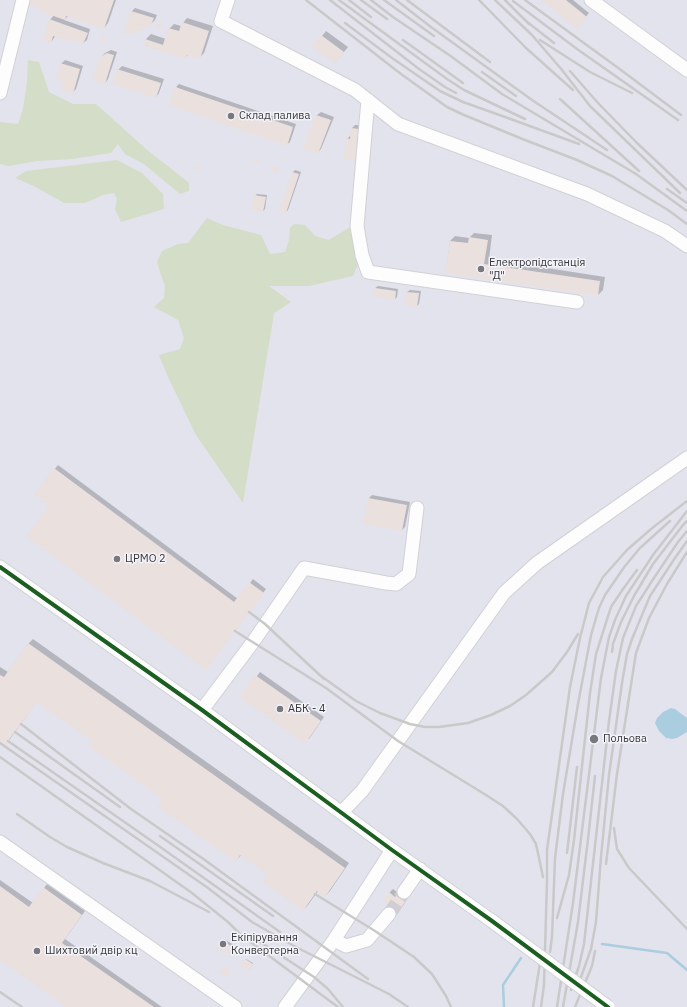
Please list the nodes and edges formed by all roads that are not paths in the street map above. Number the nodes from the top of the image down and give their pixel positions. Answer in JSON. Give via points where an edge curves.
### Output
{"nodes":[{"id":1,"x":22,"y":0,"type":"edge"},
{"id":2,"x":228,"y":0,"type":"edge"},
{"id":3,"x":591,"y":0,"type":"edge"},
{"id":4,"x":687,"y":70,"type":"edge"},
{"id":5,"x":0,"y":93,"type":"edge"},
{"id":6,"x":368,"y":100,"type":"junction"},
{"id":7,"x":687,"y":246,"type":"edge"},
{"id":8,"x":576,"y":302,"type":"dead end"},
{"id":9,"x":687,"y":458,"type":"edge"},
{"id":10,"x":417,"y":508,"type":"dead end"},
{"id":11,"x":0,"y":567,"type":"edge"},
{"id":12,"x":202,"y":710,"type":"junction"},
{"id":13,"x":342,"y":812,"type":"junction"},
{"id":14,"x":0,"y":842,"type":"edge"},
{"id":15,"x":392,"y":850,"type":"junction"},
{"id":16,"x":420,"y":869,"type":"junction"},
{"id":17,"x":404,"y":892,"type":"tunnel mouth"},
{"id":18,"x":388,"y":914,"type":"tunnel mouth"},
{"id":19,"x":334,"y":940,"type":"junction"},
{"id":20,"x":235,"y":1007,"type":"edge"},
{"id":21,"x":285,"y":1007,"type":"edge"},
{"id":22,"x":608,"y":1007,"type":"edge"}],
"edges":[{"from":1,"to":5,"type":"street"},
{"from":2,"to":6,"type":"street","via":[[221,21],[355,90]]},
{"from":3,"to":4,"type":"street"},
{"from":6,"to":7,"type":"street","via":[[398,124],[587,194],[665,231]]},
{"from":6,"to":8,"type":"street","via":[[357,226],[368,272]]},
{"from":9,"to":13,"type":"street","via":[[536,563],[504,593],[362,791]]},
{"from":10,"to":12,"type":"street","via":[[409,574],[396,584],[304,568]]},
{"from":11,"to":12,"type":"street"},
{"from":12,"to":13,"type":"street"},
{"from":13,"to":15,"type":"street"},
{"from":14,"to":20,"type":"street"},
{"from":15,"to":16,"type":"street"},
{"from":15,"to":19,"type":"street"},
{"from":16,"to":17,"type":"street"},
{"from":16,"to":22,"type":"street","bridge":true},
{"from":18,"to":19,"type":"street","via":[[367,940],[346,946]]},
{"from":19,"to":21,"type":"street"}]}
